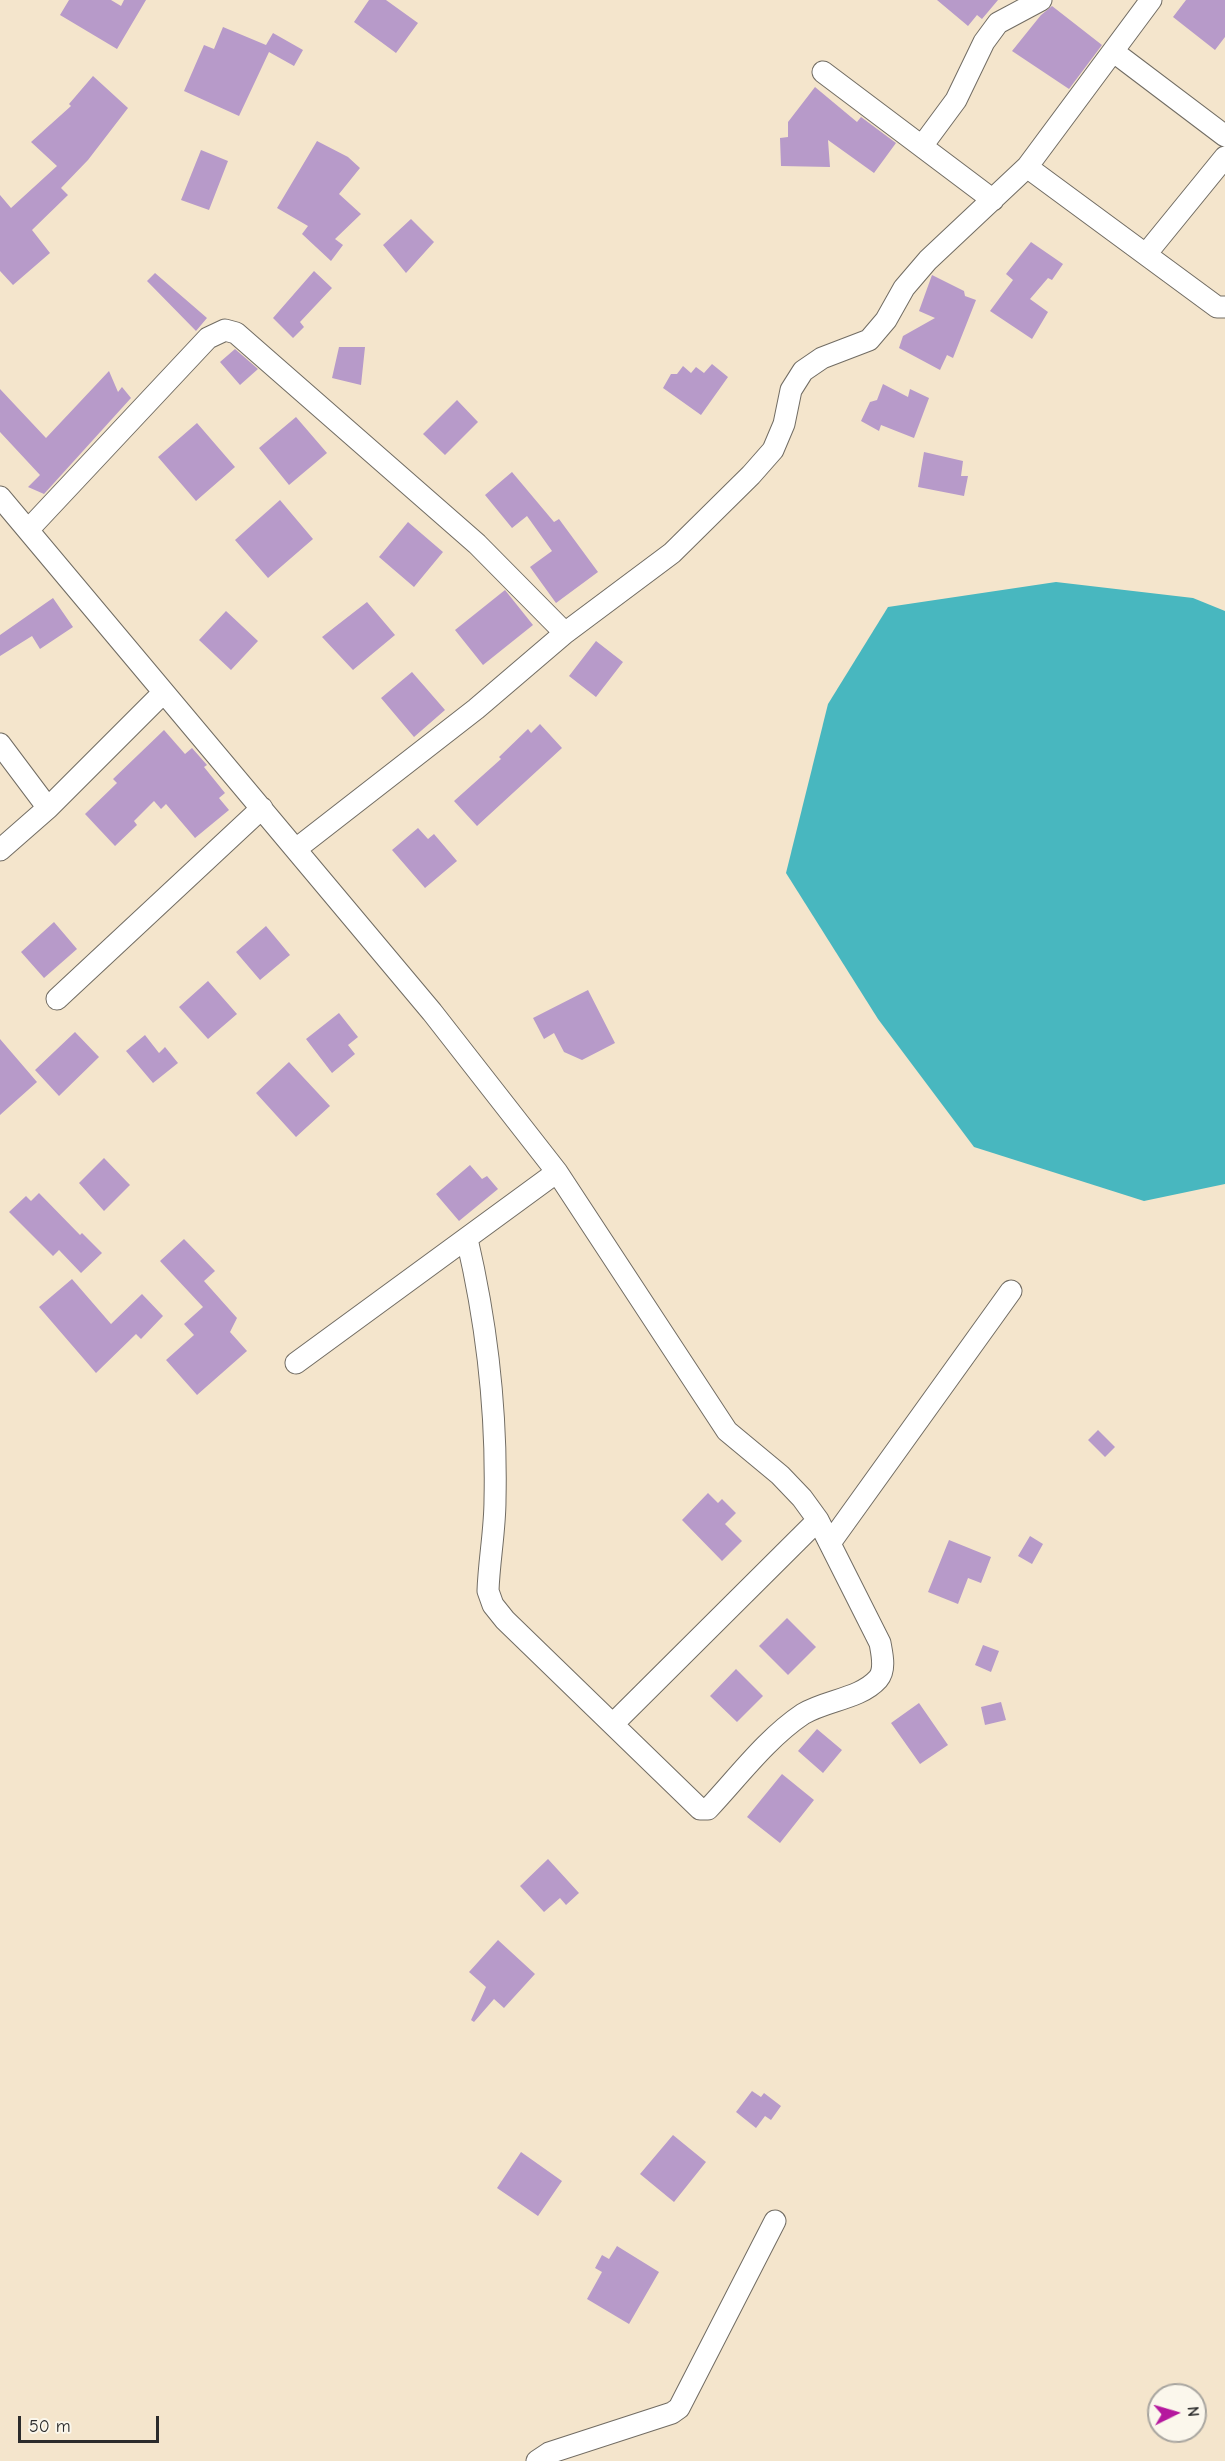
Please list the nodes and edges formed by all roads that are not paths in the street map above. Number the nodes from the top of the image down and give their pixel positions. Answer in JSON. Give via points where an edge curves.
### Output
{"nodes":[{"id":1,"x":1041,"y":0,"type":"edge"},
{"id":2,"x":1151,"y":0,"type":"edge"},
{"id":3,"x":1114,"y":52,"type":"junction"},
{"id":4,"x":823,"y":72,"type":"dead end"},
{"id":5,"x":1225,"y":136,"type":"edge"},
{"id":6,"x":922,"y":146,"type":"junction"},
{"id":7,"x":1225,"y":157,"type":"edge"},
{"id":8,"x":1027,"y":167,"type":"junction"},
{"id":9,"x":993,"y":201,"type":"junction"},
{"id":10,"x":1146,"y":254,"type":"junction"},
{"id":11,"x":1225,"y":307,"type":"edge"},
{"id":12,"x":3,"y":507,"type":"edge"},
{"id":13,"x":28,"y":530,"type":"junction"},
{"id":14,"x":565,"y":633,"type":"junction"},
{"id":15,"x":163,"y":693,"type":"junction"},
{"id":16,"x":0,"y":744,"type":"edge"},
{"id":17,"x":48,"y":808,"type":"junction"},
{"id":18,"x":262,"y":808,"type":"junction"},
{"id":19,"x":296,"y":849,"type":"junction"},
{"id":20,"x":0,"y":850,"type":"edge"},
{"id":21,"x":57,"y":999,"type":"dead end"},
{"id":22,"x":557,"y":1172,"type":"junction"},
{"id":23,"x":467,"y":1239,"type":"junction"},
{"id":24,"x":1011,"y":1291,"type":"dead end"},
{"id":25,"x":296,"y":1363,"type":"dead end"},
{"id":26,"x":818,"y":1520,"type":"junction"},
{"id":27,"x":830,"y":1543,"type":"junction"},
{"id":28,"x":613,"y":1724,"type":"junction"},
{"id":29,"x":775,"y":2221,"type":"dead end"},
{"id":30,"x":537,"y":2461,"type":"edge"}],
"edges":[{"from":1,"to":6,"type":"street","via":[[998,23],[984,42],[956,100]]},
{"from":2,"to":3,"type":"street"},
{"from":3,"to":5,"type":"street"},
{"from":3,"to":8,"type":"street"},
{"from":4,"to":6,"type":"street"},
{"from":6,"to":9,"type":"street"},
{"from":7,"to":10,"type":"street"},
{"from":8,"to":9,"type":"street"},
{"from":8,"to":10,"type":"street"},
{"from":9,"to":14,"type":"street","via":[[928,260],[869,340],[822,358],[803,371],[791,390],[784,424],[773,450],[751,475],[672,553]]},
{"from":10,"to":11,"type":"street","via":[[1217,307]]},
{"from":12,"to":13,"type":"street"},
{"from":13,"to":14,"type":"street","via":[[208,338],[225,330],[236,333],[383,460],[477,544]]},
{"from":13,"to":15,"type":"street"},
{"from":14,"to":19,"type":"street","via":[[476,709]]},
{"from":15,"to":17,"type":"street"},
{"from":15,"to":18,"type":"street"},
{"from":16,"to":17,"type":"street"},
{"from":17,"to":20,"type":"street"},
{"from":18,"to":19,"type":"street"},
{"from":18,"to":21,"type":"street"},
{"from":19,"to":22,"type":"street","via":[[432,1012]]},
{"from":22,"to":23,"type":"street"},
{"from":22,"to":26,"type":"street","via":[[727,1431],[780,1475]]},
{"from":23,"to":25,"type":"street"},
{"from":23,"to":28,"type":"street","via":[[482,1303],[493,1403],[495,1499],[488,1591],[505,1620]]},
{"from":24,"to":27,"type":"street"},
{"from":26,"to":27,"type":"street"},
{"from":26,"to":28,"type":"street"},
{"from":27,"to":28,"type":"street","via":[[880,1643],[880,1676],[869,1688],[823,1704],[786,1727],[704,1810]]},
{"from":29,"to":30,"type":"street","via":[[679,2408],[549,2453]]}]}
